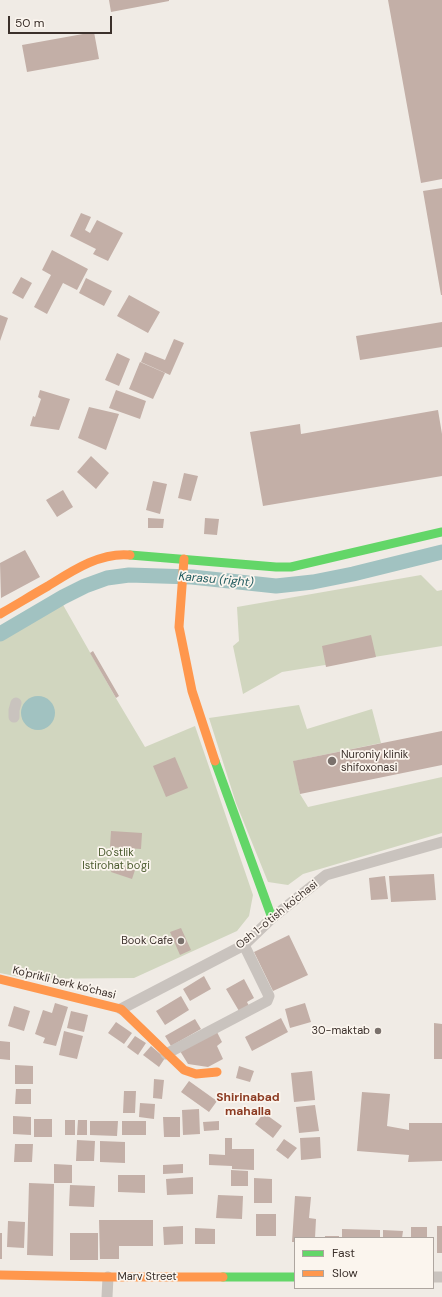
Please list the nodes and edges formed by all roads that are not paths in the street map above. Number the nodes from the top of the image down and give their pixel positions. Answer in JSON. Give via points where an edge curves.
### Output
{"nodes":[{"id":1,"x":442,"y":532,"type":"edge"},
{"id":2,"x":183,"y":562,"type":"junction"},
{"id":3,"x":0,"y":614,"type":"edge"},
{"id":4,"x":16,"y":703,"type":"dead end"},
{"id":5,"x":14,"y":718,"type":"dead end"},
{"id":6,"x":442,"y":842,"type":"edge"},
{"id":7,"x":272,"y":918,"type":"junction"},
{"id":8,"x":244,"y":945,"type":"junction"},
{"id":9,"x":0,"y":979,"type":"edge"},
{"id":10,"x":121,"y":1009,"type":"junction"},
{"id":11,"x":166,"y":1054,"type":"junction"},
{"id":12,"x":217,"y":1072,"type":"dead end"},
{"id":13,"x":0,"y":1275,"type":"edge"},
{"id":14,"x":108,"y":1277,"type":"junction"},
{"id":15,"x":294,"y":1277,"type":"edge"},
{"id":16,"x":107,"y":1297,"type":"edge"}],
"edges":[{"from":1,"to":2,"type":"street","via":[[291,567]]},
{"from":2,"to":3,"type":"street","via":[[123,554],[100,559],[78,568]]},
{"from":2,"to":7,"type":"street","via":[[179,627],[196,704]]},
{"from":4,"to":5,"type":"street"},
{"from":6,"to":7,"type":"street","name":"Osh 1-o'tish ko'chasi","via":[[326,875]]},
{"from":7,"to":8,"type":"street","name":"Osh 1-o'tish ko'chasi"},
{"from":8,"to":10,"type":"street","name":"Osh 1-o'tish ko'chasi"},
{"from":8,"to":11,"type":"street","via":[[269,996],[267,1002]]},
{"from":9,"to":10,"type":"street","name":"Ko'prikli berk ko'chasi"},
{"from":10,"to":11,"type":"street","name":"Ko'prikli berk ko'chasi"},
{"from":11,"to":12,"type":"street","name":"Ko'prikli berk ko'chasi","via":[[191,1074]]},
{"from":13,"to":14,"type":"street","name":"Marv Street"},
{"from":14,"to":15,"type":"street","name":"Marv Street"},
{"from":14,"to":16,"type":"street"}]}
